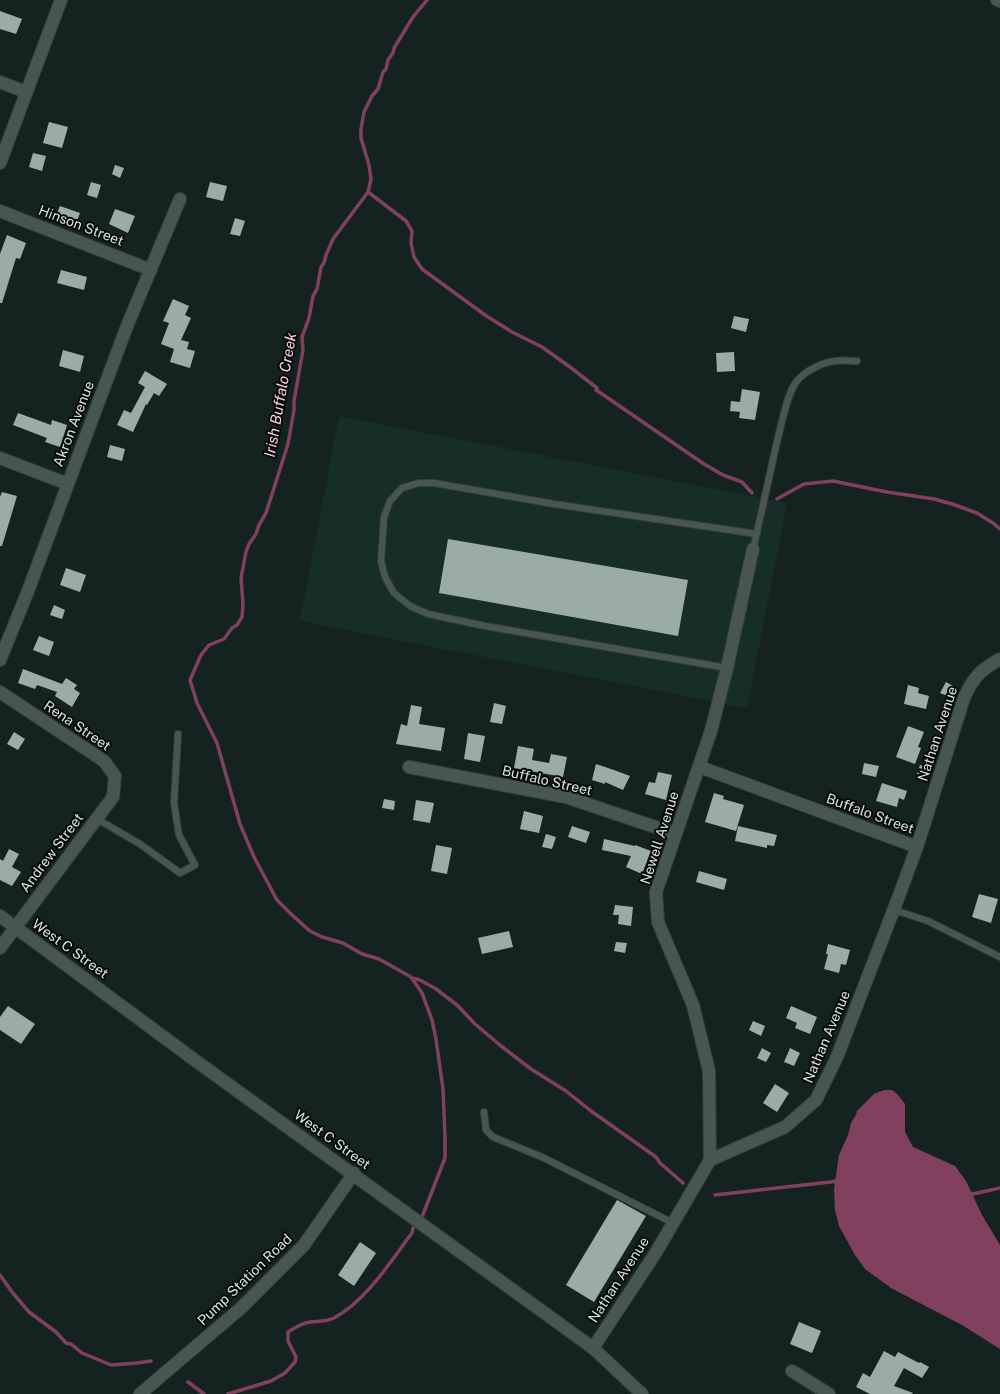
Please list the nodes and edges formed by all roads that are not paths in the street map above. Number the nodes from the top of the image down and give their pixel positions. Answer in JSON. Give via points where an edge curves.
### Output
{"nodes":[{"id":1,"x":61,"y":0,"type":"edge"},
{"id":2,"x":996,"y":0,"type":"edge"},
{"id":3,"x":1000,"y":1,"type":"edge"},
{"id":4,"x":0,"y":82,"type":"edge"},
{"id":5,"x":26,"y":92,"type":"junction"},
{"id":6,"x":0,"y":163,"type":"edge"},
{"id":7,"x":180,"y":199,"type":"dead end"},
{"id":8,"x":0,"y":211,"type":"edge"},
{"id":9,"x":151,"y":270,"type":"junction"},
{"id":10,"x":857,"y":361,"type":"dead end"},
{"id":11,"x":0,"y":458,"type":"edge"},
{"id":12,"x":68,"y":484,"type":"junction"},
{"id":13,"x":757,"y":534,"type":"junction"},
{"id":14,"x":753,"y":549,"type":"joint"},
{"id":15,"x":1000,"y":659,"type":"edge"},
{"id":16,"x":0,"y":660,"type":"edge"},
{"id":17,"x":728,"y":668,"type":"junction"},
{"id":18,"x":0,"y":692,"type":"edge"},
{"id":19,"x":178,"y":734,"type":"dead end"},
{"id":20,"x":409,"y":767,"type":"dead end"},
{"id":21,"x":700,"y":767,"type":"junction"},
{"id":22,"x":113,"y":797,"type":"joint"},
{"id":23,"x":97,"y":819,"type":"junction"},
{"id":24,"x":676,"y":834,"type":"junction"},
{"id":25,"x":917,"y":847,"type":"junction"},
{"id":26,"x":894,"y":910,"type":"junction"},
{"id":27,"x":0,"y":916,"type":"edge"},
{"id":28,"x":16,"y":927,"type":"junction"},
{"id":29,"x":0,"y":948,"type":"edge"},
{"id":30,"x":1000,"y":957,"type":"edge"},
{"id":31,"x":484,"y":1112,"type":"dead end"},
{"id":32,"x":710,"y":1160,"type":"junction"},
{"id":33,"x":354,"y":1174,"type":"junction"},
{"id":34,"x":673,"y":1223,"type":"junction"},
{"id":35,"x":593,"y":1348,"type":"junction"},
{"id":36,"x":792,"y":1372,"type":"dead end"},
{"id":37,"x":140,"y":1394,"type":"edge"},
{"id":38,"x":642,"y":1394,"type":"edge"},
{"id":39,"x":829,"y":1394,"type":"edge"}],
"edges":[{"from":1,"to":5,"type":"street"},
{"from":2,"to":3,"type":"street"},
{"from":4,"to":5,"type":"street"},
{"from":5,"to":6,"type":"street"},
{"from":7,"to":9,"type":"street","name":"Akron Avenue"},
{"from":8,"to":9,"type":"street","name":"Hinson Street"},
{"from":9,"to":12,"type":"street","name":"Akron Avenue","via":[[127,326]]},
{"from":10,"to":13,"type":"lane","via":[[822,364],[797,382],[789,396],[775,449]]},
{"from":11,"to":12,"type":"street"},
{"from":12,"to":16,"type":"street","name":"Akron Avenue"},
{"from":13,"to":14,"type":"lane"},
{"from":13,"to":17,"type":"lane","via":[[554,504],[434,483],[419,483],[402,488],[390,501],[384,517],[381,561],[385,577],[394,593],[410,606],[428,614]]},
{"from":14,"to":17,"type":"street","name":"Newell Avenue"},
{"from":15,"to":25,"type":"street","name":"Nathan Avenue","via":[[988,665],[971,682]]},
{"from":17,"to":21,"type":"street","name":"Newell Avenue"},
{"from":18,"to":22,"type":"street","name":"Rena Street","via":[[104,762],[116,776]]},
{"from":19,"to":23,"type":"lane","via":[[174,803],[179,835],[195,865],[180,873],[140,844]]},
{"from":20,"to":24,"type":"street","name":"Buffalo Street","via":[[566,798]]},
{"from":21,"to":24,"type":"street","name":"Newell Avenue"},
{"from":21,"to":25,"type":"street","name":"Buffalo Street"},
{"from":22,"to":23,"type":"street","name":"Andrew Street"},
{"from":23,"to":28,"type":"street","name":"Andrew Street"},
{"from":24,"to":32,"type":"street","name":"Newell Avenue","via":[[656,892],[658,922],[693,1005],[709,1071]]},
{"from":25,"to":26,"type":"street","name":"Nathan Avenue"},
{"from":26,"to":30,"type":"lane","via":[[928,920]]},
{"from":26,"to":32,"type":"street","name":"Nathan Avenue","via":[[837,1057],[816,1100],[785,1127]]},
{"from":27,"to":28,"type":"street","name":"West C Street"},
{"from":28,"to":29,"type":"street","name":"Andrew Street"},
{"from":28,"to":33,"type":"street","name":"West C Street"},
{"from":31,"to":34,"type":"lane","via":[[486,1130],[493,1137],[542,1157]]},
{"from":32,"to":34,"type":"street","name":"Nathan Avenue"},
{"from":33,"to":35,"type":"street","name":"West C Street"},
{"from":33,"to":37,"type":"street","name":"Pump Station Road","via":[[304,1245],[241,1308]]},
{"from":34,"to":35,"type":"street","name":"Nathan Avenue"},
{"from":35,"to":38,"type":"street","name":"West C Street"},
{"from":36,"to":39,"type":"street"}]}
